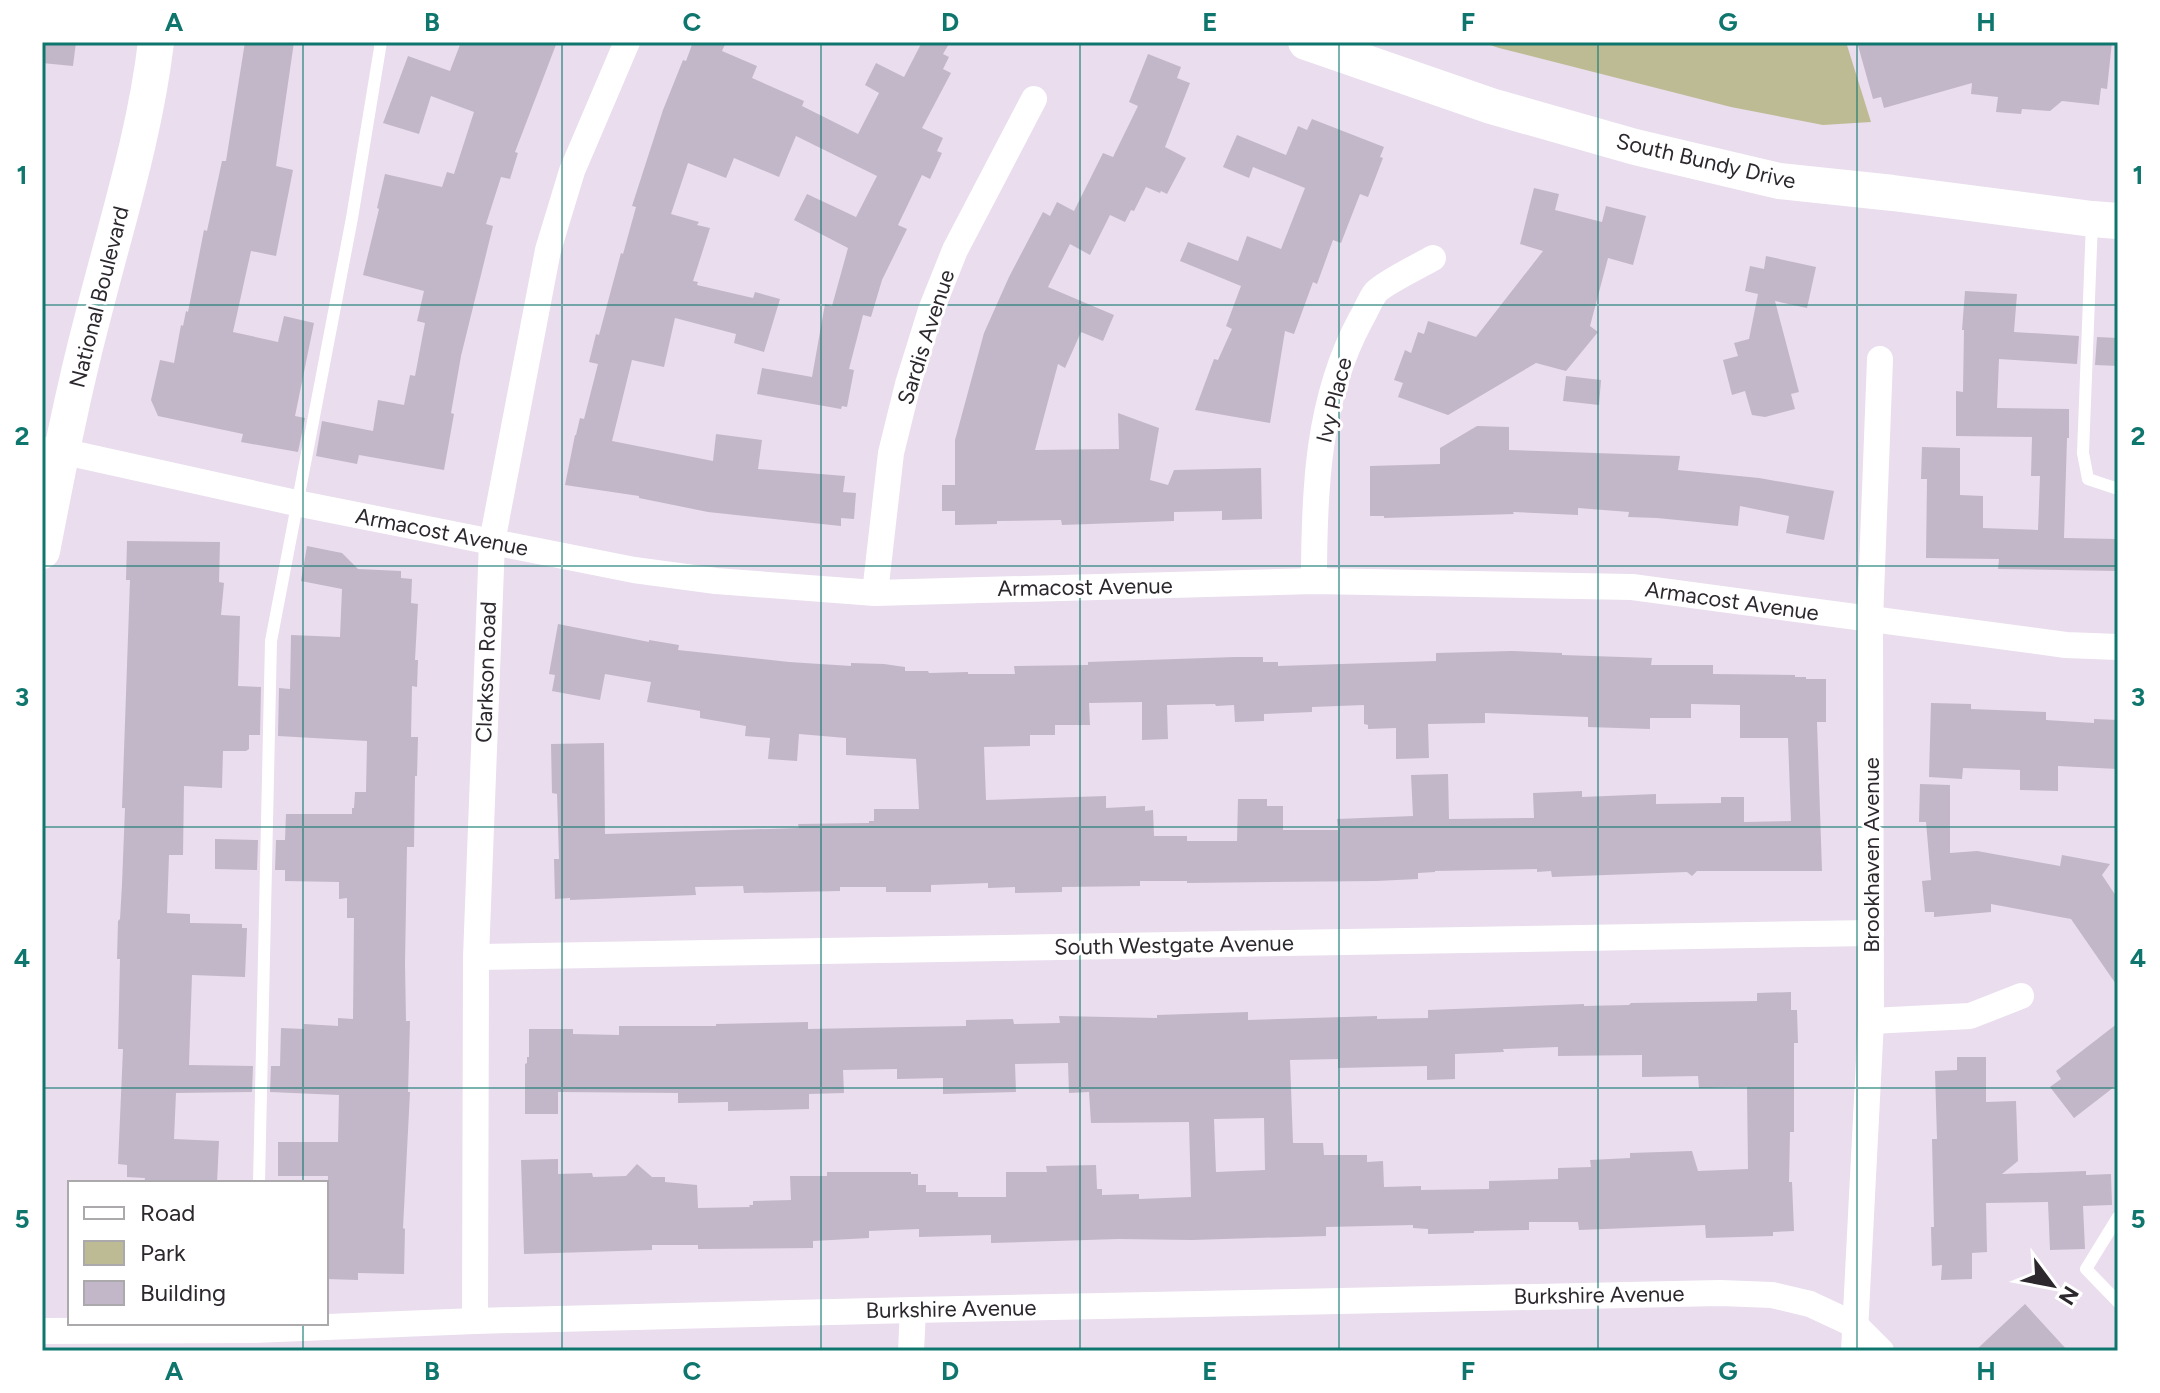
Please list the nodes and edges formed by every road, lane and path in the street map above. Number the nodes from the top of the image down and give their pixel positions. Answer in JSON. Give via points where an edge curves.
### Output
{"nodes":[{"id":1,"x":156,"y":42,"type":"edge"},
{"id":2,"x":381,"y":42,"type":"edge"},
{"id":3,"x":627,"y":42,"type":"edge"},
{"id":4,"x":1306,"y":42,"type":"edge"},
{"id":5,"x":1034,"y":99,"type":"dead end"},
{"id":6,"x":2105,"y":220,"type":"edge"},
{"id":7,"x":1433,"y":258,"type":"dead end"},
{"id":8,"x":1880,"y":359,"type":"dead end"},
{"id":9,"x":52,"y":451,"type":"edge"},
{"id":10,"x":2118,"y":489,"type":"edge"},
{"id":11,"x":296,"y":503,"type":"junction"},
{"id":12,"x":492,"y":542,"type":"junction"},
{"id":13,"x":42,"y":551,"type":"edge"},
{"id":14,"x":1314,"y":581,"type":"junction"},
{"id":15,"x":875,"y":593,"type":"junction"},
{"id":16,"x":1870,"y":620,"type":"junction"},
{"id":17,"x":2118,"y":647,"type":"edge"},
{"id":18,"x":1871,"y":933,"type":"junction"},
{"id":19,"x":476,"y":957,"type":"junction"},
{"id":20,"x":2021,"y":996,"type":"dead end"},
{"id":21,"x":1871,"y":1021,"type":"junction"},
{"id":22,"x":259,"y":1181,"type":"edge"},
{"id":23,"x":2118,"y":1217,"type":"edge"},
{"id":24,"x":2118,"y":1302,"type":"edge"},
{"id":25,"x":913,"y":1310,"type":"junction"},
{"id":26,"x":475,"y":1321,"type":"junction"},
{"id":27,"x":1855,"y":1325,"type":"junction"},
{"id":28,"x":42,"y":1331,"type":"edge"},
{"id":29,"x":242,"y":1331,"type":"edge"},
{"id":30,"x":911,"y":1351,"type":"edge"},
{"id":31,"x":1854,"y":1351,"type":"edge"},
{"id":32,"x":1881,"y":1351,"type":"edge"}],
"edges":[{"from":1,"to":9,"type":"main road","name":"National Boulevard","via":[[139,138]]},
{"from":2,"to":11,"type":"lane"},
{"from":3,"to":12,"type":"street","name":"Clarkson Road","via":[[572,171],[548,250]]},
{"from":4,"to":6,"type":"main road","name":"South Bundy Drive","via":[[1491,106],[1779,181]]},
{"from":5,"to":15,"type":"street","name":"Sardis Avenue","via":[[955,250],[908,384],[891,453]]},
{"from":6,"to":10,"type":"lane","via":[[2083,453],[2088,479]]},
{"from":7,"to":14,"type":"street","name":"Ivy Place","via":[[1376,292],[1347,344],[1329,398],[1317,471]]},
{"from":8,"to":16,"type":"street","name":"Brookhaven Avenue"},
{"from":9,"to":11,"type":"street","name":"Armacost Avenue"},
{"from":9,"to":13,"type":"main road","name":"National Boulevard"},
{"from":11,"to":12,"type":"street","name":"Armacost Avenue"},
{"from":11,"to":22,"type":"lane","via":[[271,641]]},
{"from":12,"to":15,"type":"street","name":"Armacost Avenue","via":[[716,581]]},
{"from":12,"to":19,"type":"street","name":"Clarkson Road"},
{"from":14,"to":15,"type":"street","name":"Armacost Avenue"},
{"from":14,"to":16,"type":"street","name":"Armacost Avenue","via":[[1632,587]]},
{"from":16,"to":17,"type":"street","name":"Armacost Avenue"},
{"from":16,"to":18,"type":"street","name":"Brookhaven Avenue"},
{"from":18,"to":19,"type":"street","name":"South Westgate Avenue"},
{"from":18,"to":21,"type":"street","name":"Brookhaven Avenue"},
{"from":19,"to":26,"type":"street","name":"Clarkson Road"},
{"from":20,"to":21,"type":"street","via":[[1970,1016]]},
{"from":21,"to":27,"type":"street","name":"Brookhaven Avenue"},
{"from":23,"to":24,"type":"lane","via":[[2086,1269]]},
{"from":25,"to":26,"type":"street","name":"Burkshire Avenue"},
{"from":25,"to":27,"type":"street","name":"Burkshire Avenue","via":[[1720,1293],[1772,1295],[1810,1304]]},
{"from":25,"to":30,"type":"street"},
{"from":26,"to":29,"type":"street","name":"Burkshire Avenue"},
{"from":27,"to":31,"type":"street","name":"Brookhaven Avenue"},
{"from":27,"to":32,"type":"street","name":"Burkshire Avenue"},
{"from":28,"to":29,"type":"street","name":"Burkshire Avenue"}]}
